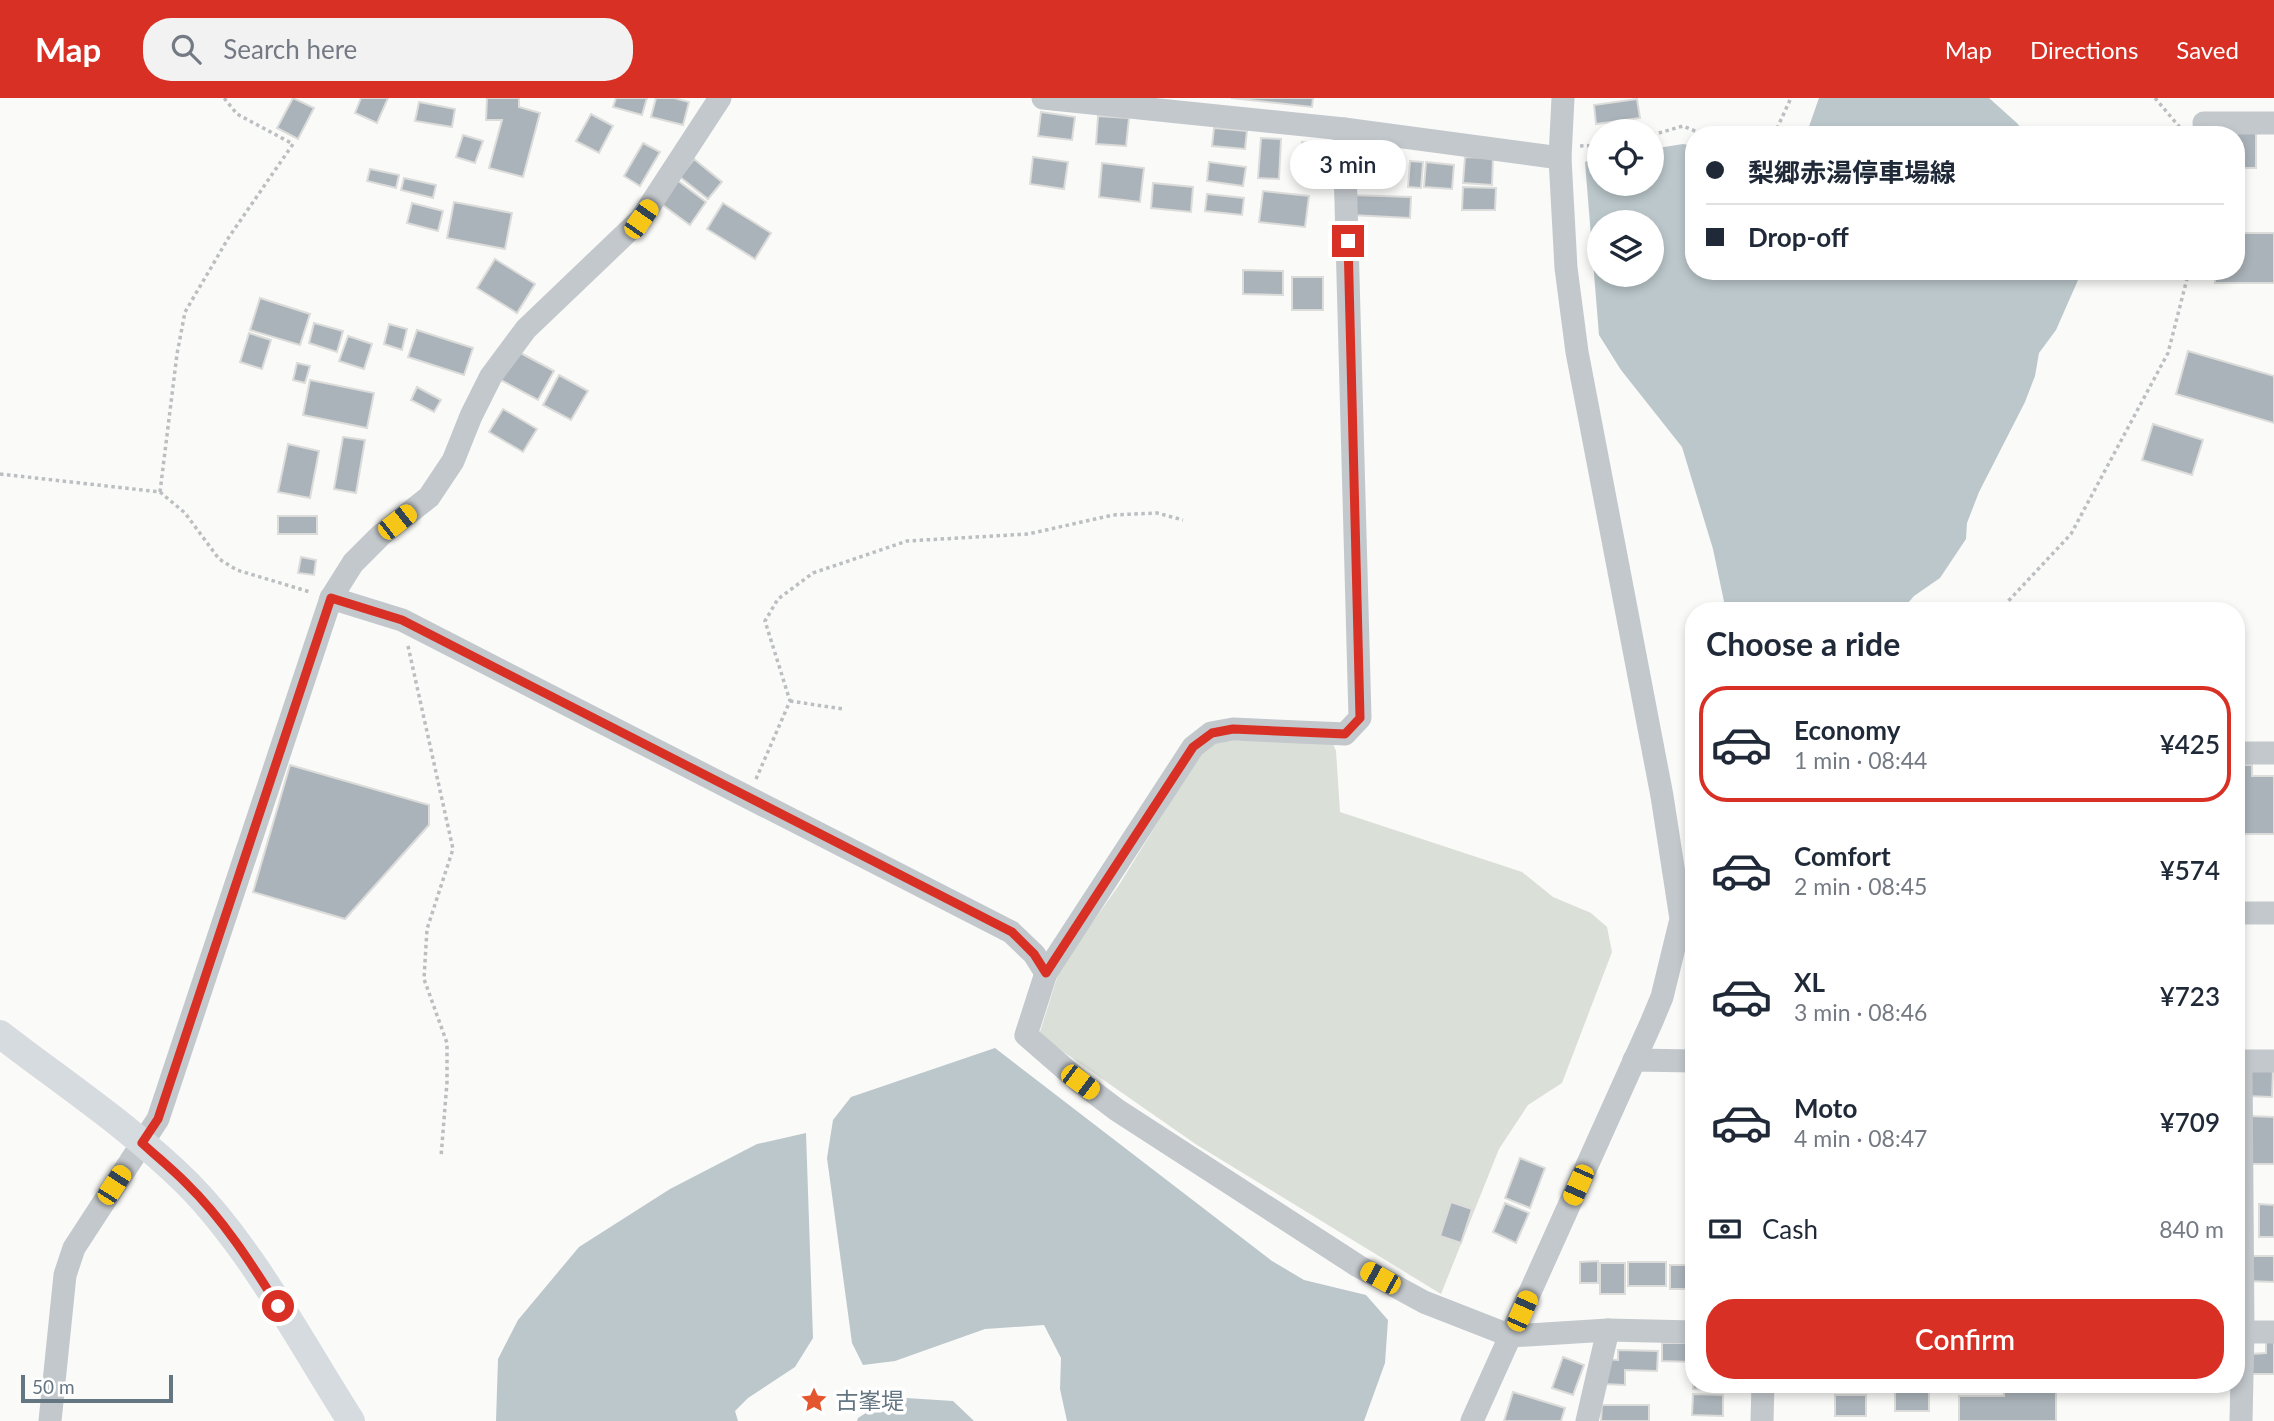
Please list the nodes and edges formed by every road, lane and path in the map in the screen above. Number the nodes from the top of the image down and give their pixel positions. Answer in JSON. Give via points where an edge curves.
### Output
{"nodes":[{"id":1,"x":224,"y":98,"type":"edge"},
{"id":2,"x":720,"y":98,"type":"edge"},
{"id":3,"x":1043,"y":98,"type":"edge"},
{"id":4,"x":1563,"y":98,"type":"edge"},
{"id":5,"x":2155,"y":98,"type":"edge"},
{"id":6,"x":1790,"y":100,"type":"dead end"},
{"id":7,"x":2274,"y":123,"type":"edge"},
{"id":8,"x":1778,"y":126,"type":"edge"},
{"id":9,"x":2180,"y":126,"type":"edge"},
{"id":10,"x":2234,"y":126,"type":"edge"},
{"id":11,"x":1685,"y":127,"type":"edge"},
{"id":12,"x":1344,"y":129,"type":"junction"},
{"id":13,"x":1664,"y":132,"type":"edge"},
{"id":14,"x":1560,"y":158,"type":"junction"},
{"id":15,"x":2187,"y":280,"type":"edge"},
{"id":16,"x":0,"y":474,"type":"edge"},
{"id":17,"x":160,"y":492,"type":"junction"},
{"id":18,"x":1183,"y":520,"type":"dead end"},
{"id":19,"x":331,"y":598,"type":"junction"},
{"id":20,"x":2007,"y":602,"type":"edge"},
{"id":21,"x":402,"y":620,"type":"junction"},
{"id":22,"x":790,"y":701,"type":"junction"},
{"id":23,"x":842,"y":709,"type":"dead end"},
{"id":24,"x":2245,"y":753,"type":"edge"},
{"id":25,"x":2274,"y":753,"type":"edge"},
{"id":26,"x":748,"y":797,"type":"junction"},
{"id":27,"x":1685,"y":905,"type":"edge"},
{"id":28,"x":2245,"y":913,"type":"edge"},
{"id":29,"x":2274,"y":913,"type":"edge"},
{"id":30,"x":1685,"y":928,"type":"edge"},
{"id":31,"x":1046,"y":973,"type":"junction"},
{"id":32,"x":0,"y":1034,"type":"edge"},
{"id":33,"x":1634,"y":1059,"type":"junction"},
{"id":34,"x":1685,"y":1061,"type":"edge"},
{"id":35,"x":2245,"y":1061,"type":"edge"},
{"id":36,"x":2274,"y":1061,"type":"edge"},
{"id":37,"x":142,"y":1143,"type":"junction"},
{"id":38,"x":440,"y":1157,"type":"dead end"},
{"id":39,"x":1608,"y":1330,"type":"junction"},
{"id":40,"x":1685,"y":1332,"type":"edge"},
{"id":41,"x":2245,"y":1332,"type":"edge"},
{"id":42,"x":2274,"y":1332,"type":"edge"},
{"id":43,"x":1511,"y":1336,"type":"junction"},
{"id":44,"x":1763,"y":1393,"type":"edge"},
{"id":45,"x":2241,"y":1393,"type":"edge"},
{"id":46,"x":50,"y":1421,"type":"edge"},
{"id":47,"x":351,"y":1421,"type":"edge"},
{"id":48,"x":1472,"y":1421,"type":"edge"},
{"id":49,"x":1587,"y":1421,"type":"edge"},
{"id":50,"x":1762,"y":1421,"type":"edge"},
{"id":51,"x":2241,"y":1421,"type":"edge"}],
"edges":[{"from":1,"to":17,"type":"path","via":[[237,114],[293,144],[229,236],[185,312]]},
{"from":2,"to":19,"type":"street","via":[[641,219],[526,329],[491,376],[453,461],[429,497],[353,563]]},
{"from":3,"to":12,"type":"street"},
{"from":4,"to":14,"type":"street"},
{"from":5,"to":9,"type":"path"},
{"from":6,"to":8,"type":"path"},
{"from":7,"to":10,"type":"street"},
{"from":11,"to":13,"type":"path"},
{"from":12,"to":14,"type":"street"},
{"from":12,"to":31,"type":"street","via":[[1360,718],[1345,734],[1233,729],[1212,733],[1193,747]]},
{"from":14,"to":27,"type":"street","via":[[1566,268],[1577,352]]},
{"from":15,"to":20,"type":"path","via":[[2168,353],[2071,534]]},
{"from":16,"to":17,"type":"path"},
{"from":17,"to":19,"type":"path","via":[[185,513],[219,559],[237,570]]},
{"from":18,"to":22,"type":"path","via":[[1157,513],[1114,514],[1028,534],[908,541],[813,573],[778,599],[765,621]]},
{"from":19,"to":21,"type":"street"},
{"from":19,"to":37,"type":"street","via":[[158,1119]]},
{"from":21,"to":26,"type":"street"},
{"from":21,"to":38,"type":"path","via":[[453,849],[427,929],[424,979],[447,1043]]},
{"from":22,"to":23,"type":"path"},
{"from":22,"to":26,"type":"path"},
{"from":24,"to":25,"type":"street"},
{"from":26,"to":31,"type":"street","via":[[1012,932]]},
{"from":28,"to":29,"type":"street"},
{"from":30,"to":33,"type":"street","via":[[1662,997]]},
{"from":31,"to":43,"type":"street","via":[[1026,1035],[1080,1082],[1358,1266],[1424,1302]]},
{"from":32,"to":37,"type":"main road"},
{"from":33,"to":34,"type":"street"},
{"from":33,"to":43,"type":"street"},
{"from":35,"to":36,"type":"street"},
{"from":37,"to":46,"type":"street","via":[[74,1248],[65,1275]]},
{"from":37,"to":47,"type":"main road","via":[[188,1184],[249,1259]]},
{"from":39,"to":40,"type":"street"},
{"from":39,"to":43,"type":"street"},
{"from":39,"to":49,"type":"street"},
{"from":41,"to":42,"type":"street"},
{"from":43,"to":48,"type":"street"},
{"from":44,"to":50,"type":"street"},
{"from":45,"to":51,"type":"street"}]}
